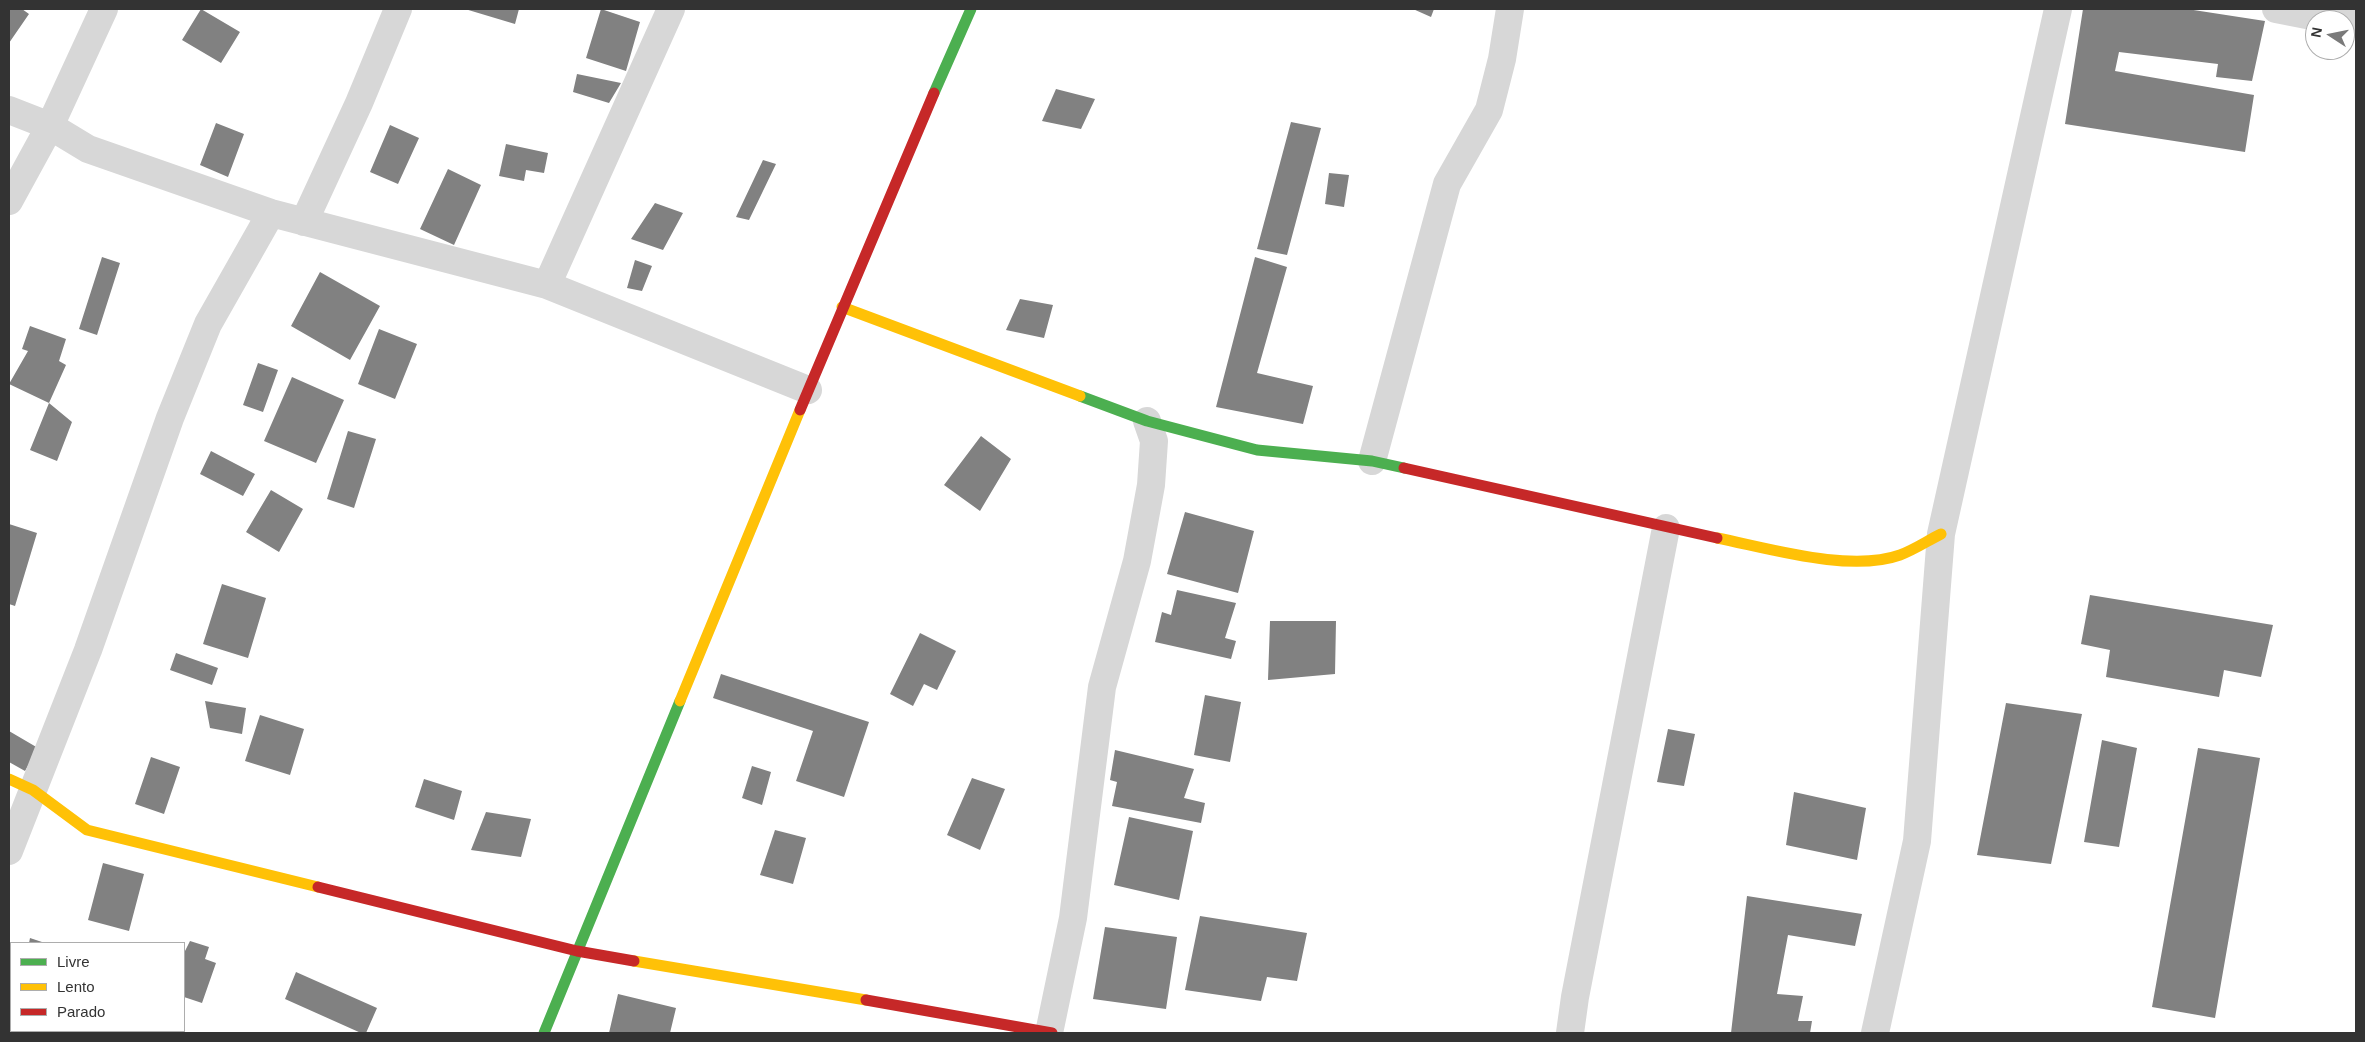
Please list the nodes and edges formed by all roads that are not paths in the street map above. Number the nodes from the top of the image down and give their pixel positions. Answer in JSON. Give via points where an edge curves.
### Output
{"nodes":[{"id":1,"x":104,"y":9,"type":"edge"},
{"id":2,"x":398,"y":9,"type":"edge"},
{"id":3,"x":671,"y":9,"type":"edge"},
{"id":4,"x":971,"y":9,"type":"edge"},
{"id":5,"x":1510,"y":9,"type":"edge"},
{"id":6,"x":2058,"y":9,"type":"edge"},
{"id":7,"x":2276,"y":9,"type":"edge"},
{"id":8,"x":2305,"y":15,"type":"edge"},
{"id":9,"x":9,"y":110,"type":"edge"},
{"id":10,"x":50,"y":126,"type":"junction"},
{"id":11,"x":9,"y":201,"type":"edge"},
{"id":12,"x":271,"y":213,"type":"junction"},
{"id":13,"x":304,"y":222,"type":"junction"},
{"id":14,"x":547,"y":285,"type":"junction"},
{"id":15,"x":842,"y":307,"type":"junction"},
{"id":16,"x":808,"y":390,"type":"junction"},
{"id":17,"x":1147,"y":421,"type":"junction"},
{"id":18,"x":1372,"y":461,"type":"junction"},
{"id":19,"x":1666,"y":528,"type":"junction"},
{"id":20,"x":1941,"y":534,"type":"junction"},
{"id":21,"x":9,"y":779,"type":"edge"},
{"id":22,"x":33,"y":790,"type":"junction"},
{"id":23,"x":9,"y":851,"type":"edge"},
{"id":24,"x":578,"y":951,"type":"junction"},
{"id":25,"x":997,"y":1028,"type":"edge"},
{"id":26,"x":544,"y":1033,"type":"edge"},
{"id":27,"x":1050,"y":1033,"type":"edge"},
{"id":28,"x":1570,"y":1033,"type":"edge"},
{"id":29,"x":1875,"y":1033,"type":"edge"}],
"edges":[{"from":1,"to":10,"type":"street"},
{"from":2,"to":13,"type":"street"},
{"from":3,"to":14,"type":"street"},
{"from":4,"to":15,"type":"street"},
{"from":5,"to":18,"type":"street","via":[[1489,110],[1447,184]]},
{"from":6,"to":20,"type":"street"},
{"from":7,"to":8,"type":"street"},
{"from":9,"to":10,"type":"street"},
{"from":10,"to":11,"type":"street"},
{"from":10,"to":12,"type":"street","via":[[88,150]]},
{"from":12,"to":13,"type":"street"},
{"from":12,"to":22,"type":"street","via":[[208,324],[170,418],[88,650]]},
{"from":13,"to":14,"type":"street"},
{"from":14,"to":16,"type":"street"},
{"from":15,"to":16,"type":"street"},
{"from":15,"to":17,"type":"street"},
{"from":16,"to":24,"type":"street"},
{"from":17,"to":18,"type":"street","via":[[1257,450]]},
{"from":17,"to":27,"type":"street","via":[[1154,441],[1151,485],[1137,561],[1102,688],[1074,918]]},
{"from":18,"to":19,"type":"street"},
{"from":19,"to":20,"type":"street","via":[[1831,560],[1869,561],[1899,554]]},
{"from":19,"to":28,"type":"street"},
{"from":20,"to":29,"type":"street","via":[[1917,841]]},
{"from":21,"to":22,"type":"street"},
{"from":22,"to":23,"type":"street"},
{"from":22,"to":24,"type":"street","via":[[87,830]]},
{"from":24,"to":25,"type":"street"},
{"from":24,"to":26,"type":"street"},
{"from":25,"to":27,"type":"street"}]}
